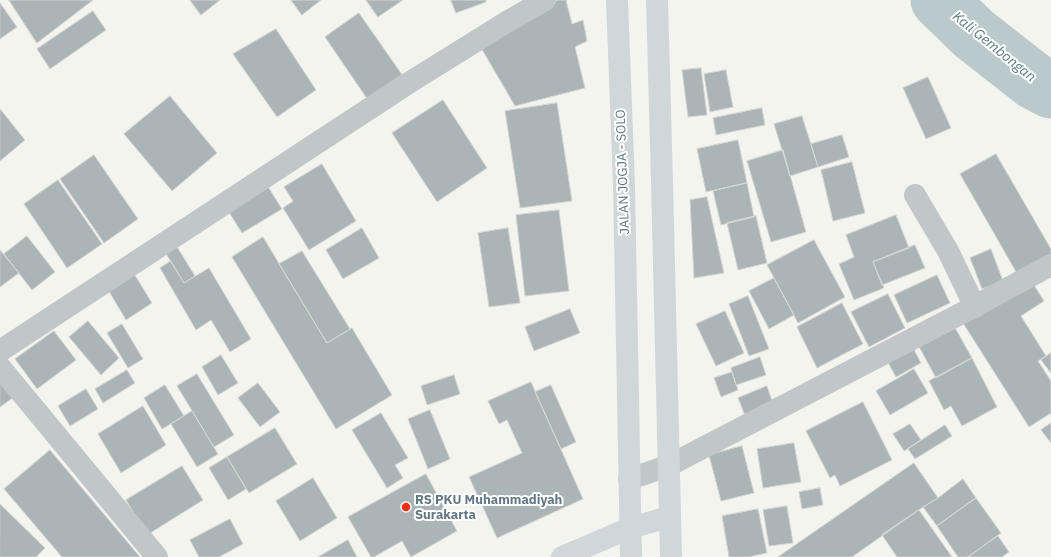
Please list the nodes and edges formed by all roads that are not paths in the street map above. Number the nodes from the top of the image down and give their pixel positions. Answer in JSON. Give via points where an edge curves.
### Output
{"nodes":[{"id":1,"x":545,"y":0,"type":"edge"},
{"id":2,"x":617,"y":0,"type":"edge"},
{"id":3,"x":657,"y":0,"type":"edge"},
{"id":4,"x":915,"y":195,"type":"dead end"},
{"id":5,"x":1051,"y":265,"type":"edge"},
{"id":6,"x":975,"y":307,"type":"junction"},
{"id":7,"x":0,"y":351,"type":"edge"},
{"id":8,"x":0,"y":367,"type":"edge"},
{"id":9,"x":668,"y":466,"type":"junction"},
{"id":10,"x":629,"y":479,"type":"junction"},
{"id":11,"x":669,"y":517,"type":"junction"},
{"id":12,"x":630,"y":528,"type":"junction"},
{"id":13,"x":156,"y":557,"type":"edge"},
{"id":14,"x":562,"y":557,"type":"edge"},
{"id":15,"x":631,"y":557,"type":"edge"},
{"id":16,"x":671,"y":557,"type":"edge"}],
"edges":[{"from":1,"to":7,"type":"street","via":[[400,89]]},
{"from":2,"to":10,"type":"main road","name":"JALAN JOGJA - SOLO"},
{"from":3,"to":9,"type":"main road"},
{"from":4,"to":6,"type":"street","via":[[948,251]]},
{"from":5,"to":6,"type":"street"},
{"from":6,"to":9,"type":"street"},
{"from":8,"to":13,"type":"street"},
{"from":9,"to":10,"type":"street"},
{"from":9,"to":11,"type":"main road"},
{"from":10,"to":12,"type":"main road","name":"JALAN JOGJA - SOLO"},
{"from":11,"to":12,"type":"main road"},
{"from":11,"to":16,"type":"main road"},
{"from":12,"to":14,"type":"main road"},
{"from":12,"to":15,"type":"main road","name":"JALAN JOGJA - SOLO"}]}
